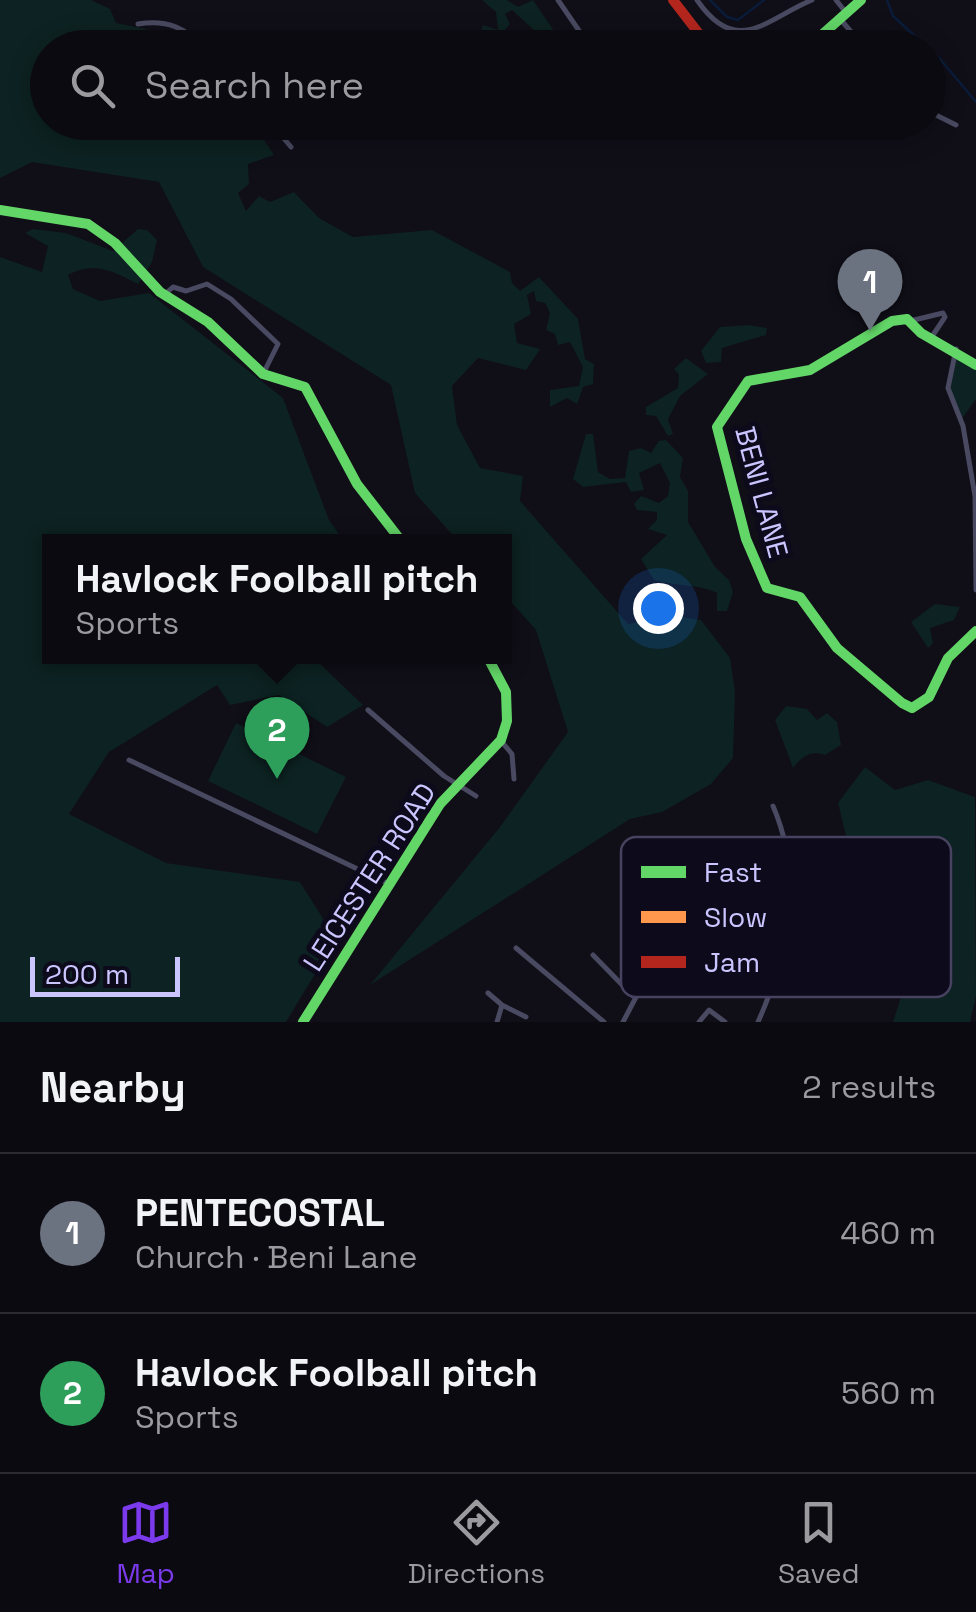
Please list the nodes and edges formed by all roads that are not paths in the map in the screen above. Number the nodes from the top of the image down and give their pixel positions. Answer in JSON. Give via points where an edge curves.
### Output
{"nodes":[{"id":1,"x":558,"y":0,"type":"edge"},
{"id":2,"x":673,"y":0,"type":"edge"},
{"id":3,"x":697,"y":0,"type":"edge"},
{"id":4,"x":812,"y":0,"type":"edge"},
{"id":5,"x":836,"y":0,"type":"edge"},
{"id":6,"x":861,"y":0,"type":"edge"},
{"id":7,"x":844,"y":17,"type":"junction"},
{"id":8,"x":138,"y":24,"type":"dead end"},
{"id":9,"x":186,"y":30,"type":"edge"},
{"id":10,"x":579,"y":30,"type":"edge"},
{"id":11,"x":692,"y":30,"type":"edge"},
{"id":12,"x":739,"y":30,"type":"edge"},
{"id":13,"x":754,"y":30,"type":"edge"},
{"id":14,"x":834,"y":30,"type":"edge"},
{"id":15,"x":853,"y":30,"type":"edge"},
{"id":16,"x":946,"y":121,"type":"edge"},
{"id":17,"x":956,"y":126,"type":"dead end"},
{"id":18,"x":286,"y":140,"type":"edge"},
{"id":19,"x":292,"y":146,"type":"dead end"},
{"id":20,"x":0,"y":210,"type":"edge"},
{"id":21,"x":164,"y":295,"type":"junction"},
{"id":22,"x":910,"y":321,"type":"junction"},
{"id":23,"x":930,"y":338,"type":"junction"},
{"id":24,"x":956,"y":350,"type":"junction"},
{"id":25,"x":976,"y":365,"type":"edge"},
{"id":26,"x":263,"y":374,"type":"junction"},
{"id":27,"x":396,"y":534,"type":"edge"},
{"id":28,"x":976,"y":590,"type":"edge"},
{"id":29,"x":976,"y":631,"type":"edge"},
{"id":30,"x":491,"y":664,"type":"edge"},
{"id":31,"x":368,"y":710,"type":"dead end"},
{"id":32,"x":500,"y":740,"type":"junction"},
{"id":33,"x":128,"y":760,"type":"dead end"},
{"id":34,"x":514,"y":778,"type":"dead end"},
{"id":35,"x":456,"y":784,"type":"junction"},
{"id":36,"x":476,"y":796,"type":"dead end"},
{"id":37,"x":773,"y":806,"type":"dead end"},
{"id":38,"x":785,"y":837,"type":"edge"},
{"id":39,"x":389,"y":884,"type":"junction"},
{"id":40,"x":516,"y":948,"type":"dead end"},
{"id":41,"x":592,"y":954,"type":"dead end"},
{"id":42,"x":621,"y":984,"type":"edge"},
{"id":43,"x":488,"y":993,"type":"dead end"},
{"id":44,"x":633,"y":997,"type":"edge"},
{"id":45,"x":767,"y":997,"type":"edge"},
{"id":46,"x":502,"y":1004,"type":"junction"},
{"id":47,"x":526,"y":1017,"type":"dead end"},
{"id":48,"x":303,"y":1022,"type":"edge"},
{"id":49,"x":497,"y":1022,"type":"edge"},
{"id":50,"x":604,"y":1022,"type":"edge"},
{"id":51,"x":623,"y":1022,"type":"edge"},
{"id":52,"x":699,"y":1022,"type":"edge"},
{"id":53,"x":725,"y":1022,"type":"edge"},
{"id":54,"x":758,"y":1022,"type":"edge"}],
"edges":[{"from":1,"to":10,"type":"street"},
{"from":2,"to":11,"type":"street"},
{"from":3,"to":12,"type":"street"},
{"from":4,"to":13,"type":"street"},
{"from":5,"to":7,"type":"street"},
{"from":6,"to":7,"type":"street"},
{"from":7,"to":14,"type":"street"},
{"from":7,"to":15,"type":"street"},
{"from":8,"to":9,"type":"street","via":[[166,22]]},
{"from":16,"to":17,"type":"street"},
{"from":18,"to":19,"type":"street"},
{"from":20,"to":21,"type":"street","via":[[88,224]]},
{"from":21,"to":26,"type":"street","via":[[214,327]]},
{"from":21,"to":26,"type":"street","via":[[173,286],[186,291],[207,284],[231,299],[278,344]]},
{"from":22,"to":23,"type":"street"},
{"from":22,"to":23,"type":"street","via":[[943,313]]},
{"from":22,"to":29,"type":"street","name":"BENI LANE","via":[[872,328],[808,370],[748,381],[720,418],[718,439],[764,584],[802,600],[837,648],[906,706],[929,697],[948,658]]},
{"from":23,"to":24,"type":"street"},
{"from":24,"to":25,"type":"street"},
{"from":24,"to":28,"type":"street","via":[[948,388],[963,426],[975,496]]},
{"from":26,"to":27,"type":"street","via":[[309,391],[357,484]]},
{"from":30,"to":32,"type":"street","via":[[506,692]]},
{"from":31,"to":35,"type":"street"},
{"from":32,"to":34,"type":"street","via":[[512,754]]},
{"from":32,"to":35,"type":"street","name":"LEICESTER ROAD"},
{"from":33,"to":39,"type":"street"},
{"from":35,"to":36,"type":"street"},
{"from":35,"to":39,"type":"street","name":"LEICESTER ROAD"},
{"from":37,"to":38,"type":"street"},
{"from":39,"to":48,"type":"street","name":"LEICESTER ROAD"},
{"from":40,"to":50,"type":"street"},
{"from":41,"to":42,"type":"street"},
{"from":43,"to":46,"type":"street"},
{"from":44,"to":51,"type":"street"},
{"from":45,"to":54,"type":"street"},
{"from":46,"to":47,"type":"street"},
{"from":46,"to":49,"type":"street"},
{"from":52,"to":53,"type":"street","via":[[709,1010]]}]}
